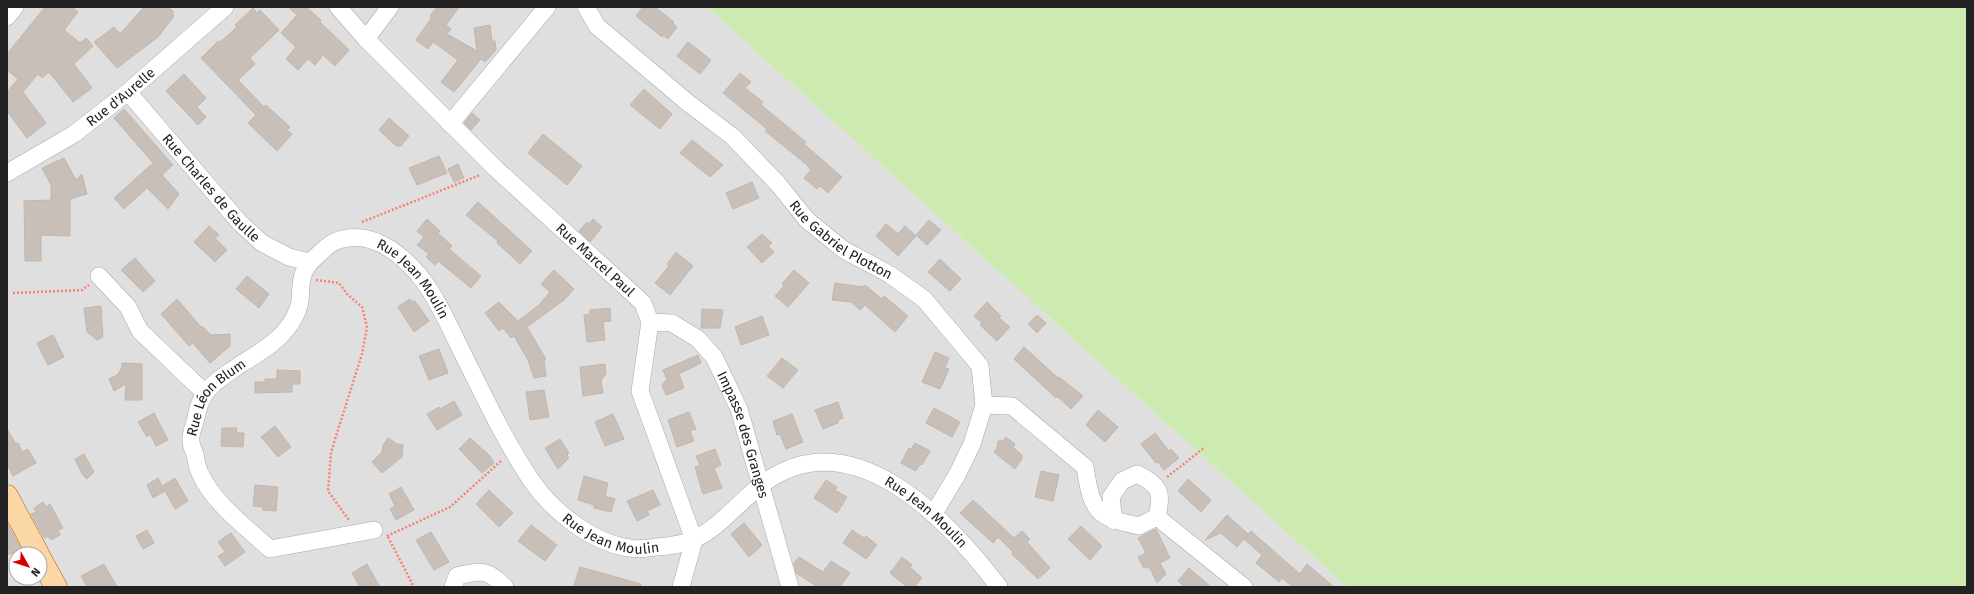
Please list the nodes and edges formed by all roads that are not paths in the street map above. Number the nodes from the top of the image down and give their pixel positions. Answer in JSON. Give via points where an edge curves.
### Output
{"nodes":[{"id":1,"x":15,"y":7,"type":"edge"},
{"id":2,"x":225,"y":7,"type":"edge"},
{"id":3,"x":338,"y":7,"type":"edge"},
{"id":4,"x":390,"y":7,"type":"edge"},
{"id":5,"x":546,"y":7,"type":"edge"},
{"id":6,"x":586,"y":7,"type":"edge"},
{"id":7,"x":7,"y":17,"type":"edge"},
{"id":8,"x":366,"y":39,"type":"junction"},
{"id":9,"x":128,"y":92,"type":"junction"},
{"id":10,"x":450,"y":124,"type":"junction"},
{"id":11,"x":7,"y":173,"type":"edge"},
{"id":12,"x":309,"y":262,"type":"junction"},
{"id":13,"x":99,"y":276,"type":"road end"},
{"id":14,"x":650,"y":322,"type":"junction"},
{"id":15,"x":205,"y":393,"type":"junction"},
{"id":16,"x":984,"y":404,"type":"junction"},
{"id":17,"x":761,"y":485,"type":"junction"},
{"id":18,"x":7,"y":496,"type":"edge"},
{"id":19,"x":934,"y":513,"type":"junction"},
{"id":20,"x":1157,"y":517,"type":"junction"},
{"id":21,"x":1114,"y":521,"type":"junction"},
{"id":22,"x":381,"y":534,"type":"road end"},
{"id":23,"x":694,"y":540,"type":"junction"},
{"id":24,"x":34,"y":546,"type":"edge"},
{"id":25,"x":48,"y":572,"type":"edge"},
{"id":26,"x":56,"y":587,"type":"edge"},
{"id":27,"x":452,"y":587,"type":"edge"},
{"id":28,"x":505,"y":587,"type":"edge"},
{"id":29,"x":681,"y":587,"type":"edge"},
{"id":30,"x":790,"y":587,"type":"edge"},
{"id":31,"x":999,"y":587,"type":"edge"},
{"id":32,"x":1244,"y":587,"type":"edge"}],
"edges":[{"from":1,"to":7,"type":"street"},
{"from":2,"to":9,"type":"street","name":"Rue d'Aurelle"},
{"from":3,"to":8,"type":"street","name":"Rue Marcel Paul"},
{"from":4,"to":8,"type":"street"},
{"from":5,"to":10,"type":"street"},
{"from":6,"to":16,"type":"street","name":"Rue Gabriel Plotton","via":[[598,26],[687,102],[733,137],[778,184],[807,220],[844,250],[889,274],[924,299],[980,366]]},
{"from":8,"to":10,"type":"street","name":"Rue Marcel Paul"},
{"from":9,"to":11,"type":"street","name":"Rue d'Aurelle","via":[[74,134]]},
{"from":9,"to":12,"type":"street","name":"Rue Charles de Gaulle","via":[[240,223],[262,243],[289,257]]},
{"from":10,"to":14,"type":"street","name":"Rue Marcel Paul","via":[[643,303]]},
{"from":12,"to":15,"type":"street","name":"Rue Léon Blum","via":[[301,278],[296,315],[280,338],[215,382]]},
{"from":12,"to":23,"type":"street","name":"Rue Jean Moulin","via":[[331,243],[352,236],[371,238],[397,254],[418,274],[441,308],[500,428],[532,482],[559,513],[594,537],[631,549],[670,546]]},
{"from":13,"to":15,"type":"street","via":[[128,306],[140,331]]},
{"from":14,"to":17,"type":"street","name":"Impasse des Granges","via":[[672,323],[698,340],[714,357],[739,409]]},
{"from":14,"to":23,"type":"street","name":"Rue Marcel Paul","via":[[640,391]]},
{"from":15,"to":22,"type":"street","name":"Rue Léon Blum","via":[[198,406],[191,440],[200,474],[225,509],[270,549],[355,534]]},
{"from":16,"to":19,"type":"street","name":"Rue Gabriel Plotton","via":[[972,444]]},
{"from":16,"to":21,"type":"street","via":[[1012,406],[1085,467],[1095,509]]},
{"from":17,"to":19,"type":"street","name":"Rue Jean Moulin","via":[[782,471],[814,462],[857,466],[894,484]]},
{"from":17,"to":23,"type":"street","name":"Rue Jean Moulin"},
{"from":17,"to":30,"type":"street","name":"Impasse des Granges"},
{"from":18,"to":24,"type":"main road"},
{"from":19,"to":31,"type":"street","name":"Rue Jean Moulin"},
{"from":20,"to":21,"type":"street","via":[[1140,526]]},
{"from":20,"to":21,"type":"street","via":[[1159,490],[1152,482],[1137,474],[1122,481],[1111,497]]},
{"from":20,"to":32,"type":"street"},
{"from":23,"to":29,"type":"street"},
{"from":25,"to":26,"type":"main road"},
{"from":27,"to":28,"type":"street","via":[[457,576],[478,570],[496,577]]}]}
